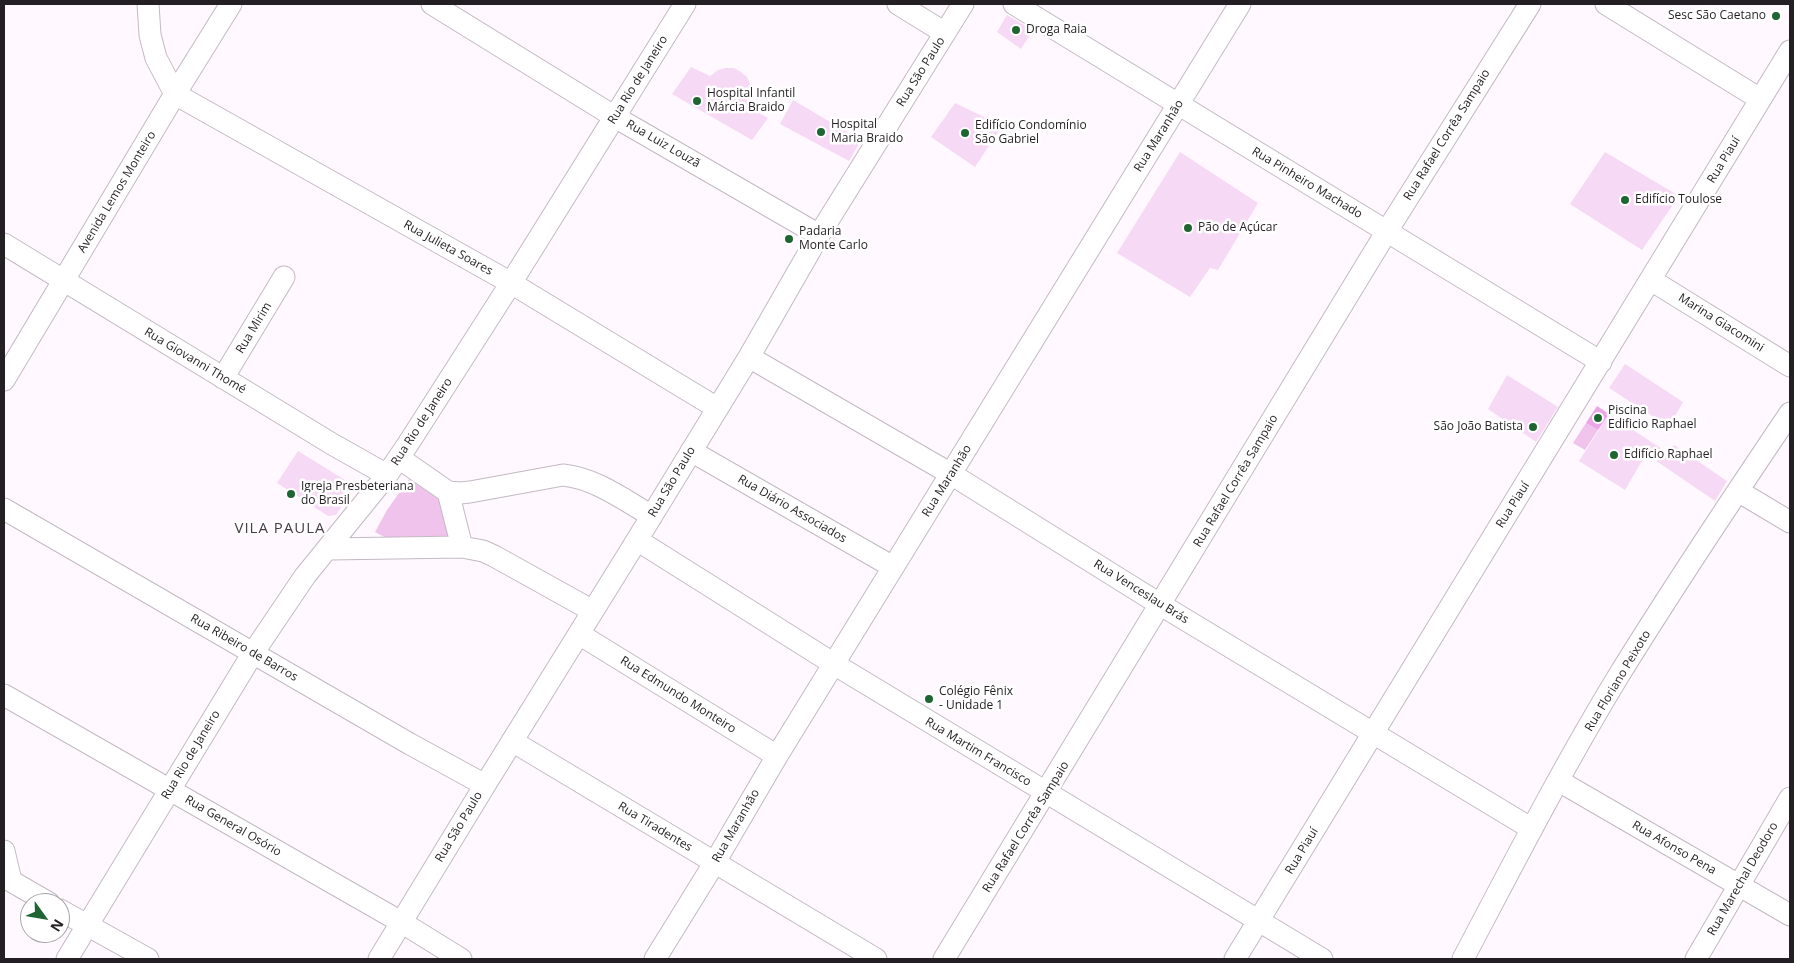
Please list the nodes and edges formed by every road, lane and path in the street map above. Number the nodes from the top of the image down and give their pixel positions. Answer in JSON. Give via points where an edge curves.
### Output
{"nodes":[{"id":1,"x":148,"y":4,"type":"edge"},
{"id":2,"x":231,"y":4,"type":"edge"},
{"id":3,"x":432,"y":4,"type":"edge"},
{"id":4,"x":685,"y":4,"type":"edge"},
{"id":5,"x":898,"y":4,"type":"edge"},
{"id":6,"x":963,"y":4,"type":"edge"},
{"id":7,"x":1014,"y":4,"type":"edge"},
{"id":8,"x":1240,"y":4,"type":"edge"},
{"id":9,"x":1530,"y":4,"type":"edge"},
{"id":10,"x":1606,"y":4,"type":"edge"},
{"id":11,"x":945,"y":33,"type":"junction"},
{"id":12,"x":1790,"y":51,"type":"edge"},
{"id":13,"x":175,"y":94,"type":"junction"},
{"id":14,"x":1760,"y":99,"type":"junction"},
{"id":15,"x":1179,"y":105,"type":"junction"},
{"id":16,"x":614,"y":117,"type":"junction"},
{"id":17,"x":1387,"y":231,"type":"junction"},
{"id":18,"x":819,"y":235,"type":"junction"},
{"id":19,"x":4,"y":244,"type":"edge"},
{"id":20,"x":284,"y":277,"type":"dead end"},
{"id":21,"x":1651,"y":280,"type":"junction"},
{"id":22,"x":64,"y":281,"type":"junction"},
{"id":23,"x":511,"y":283,"type":"junction"},
{"id":24,"x":749,"y":356,"type":"junction"},
{"id":25,"x":1601,"y":362,"type":"junction"},
{"id":26,"x":1790,"y":366,"type":"edge"},
{"id":27,"x":223,"y":378,"type":"junction"},
{"id":28,"x":4,"y":380,"type":"edge"},
{"id":29,"x":717,"y":408,"type":"junction"},
{"id":30,"x":1790,"y":413,"type":"edge"},
{"id":31,"x":691,"y":451,"type":"junction"},
{"id":32,"x":393,"y":466,"type":"junction"},
{"id":33,"x":951,"y":474,"type":"junction"},
{"id":34,"x":1738,"y":491,"type":"junction"},
{"id":35,"x":448,"y":492,"type":"junction"},
{"id":36,"x":4,"y":509,"type":"edge"},
{"id":37,"x":652,"y":516,"type":"junction"},
{"id":38,"x":1790,"y":522,"type":"edge"},
{"id":39,"x":638,"y":540,"type":"junction"},
{"id":40,"x":329,"y":548,"type":"junction"},
{"id":41,"x":462,"y":548,"type":"junction"},
{"id":42,"x":893,"y":567,"type":"junction"},
{"id":43,"x":1161,"y":605,"type":"junction"},
{"id":44,"x":593,"y":611,"type":"junction"},
{"id":45,"x":579,"y":634,"type":"junction"},
{"id":46,"x":253,"y":654,"type":"junction"},
{"id":47,"x":834,"y":664,"type":"junction"},
{"id":48,"x":4,"y":695,"type":"edge"},
{"id":49,"x":1373,"y":734,"type":"junction"},
{"id":50,"x":512,"y":741,"type":"junction"},
{"id":51,"x":777,"y":756,"type":"junction"},
{"id":52,"x":1559,"y":781,"type":"junction"},
{"id":53,"x":485,"y":784,"type":"junction"},
{"id":54,"x":170,"y":790,"type":"junction"},
{"id":55,"x":1046,"y":793,"type":"junction"},
{"id":56,"x":1790,"y":798,"type":"edge"},
{"id":57,"x":1532,"y":830,"type":"junction"},
{"id":58,"x":4,"y":851,"type":"edge"},
{"id":59,"x":715,"y":862,"type":"junction"},
{"id":60,"x":8,"y":879,"type":"edge"},
{"id":61,"x":1739,"y":885,"type":"junction"},
{"id":62,"x":31,"y":893,"type":"edge"},
{"id":63,"x":1790,"y":915,"type":"edge"},
{"id":64,"x":70,"y":916,"type":"edge"},
{"id":65,"x":401,"y":922,"type":"junction"},
{"id":66,"x":1258,"y":922,"type":"junction"},
{"id":67,"x":88,"y":926,"type":"junction"},
{"id":68,"x":67,"y":959,"type":"edge"},
{"id":69,"x":148,"y":959,"type":"edge"},
{"id":70,"x":379,"y":959,"type":"edge"},
{"id":71,"x":461,"y":959,"type":"edge"},
{"id":72,"x":656,"y":959,"type":"edge"},
{"id":73,"x":876,"y":959,"type":"edge"},
{"id":74,"x":944,"y":959,"type":"edge"},
{"id":75,"x":1235,"y":959,"type":"edge"},
{"id":76,"x":1322,"y":959,"type":"edge"},
{"id":77,"x":1463,"y":959,"type":"edge"},
{"id":78,"x":1696,"y":959,"type":"edge"}],
"edges":[{"from":1,"to":13,"type":"street","via":[[150,35],[156,58]]},
{"from":2,"to":13,"type":"street","name":"Avenida Lemos Monteiro"},
{"from":3,"to":16,"type":"street","name":"Rua Luiz Louzã"},
{"from":4,"to":16,"type":"street","name":"Rua Rio de Janeiro"},
{"from":5,"to":11,"type":"street"},
{"from":6,"to":11,"type":"street","name":"Rua São Paulo"},
{"from":7,"to":15,"type":"street","name":"Rua Pinheiro Machado"},
{"from":8,"to":15,"type":"street","name":"Rua Maranhão"},
{"from":9,"to":17,"type":"street","name":"Rua Rafael Corrêa Sampaio"},
{"from":10,"to":14,"type":"street"},
{"from":11,"to":18,"type":"street","name":"Rua São Paulo"},
{"from":12,"to":14,"type":"street","name":"Rua Piauí"},
{"from":13,"to":22,"type":"street","name":"Avenida Lemos Monteiro"},
{"from":13,"to":23,"type":"street","name":"Rua Julieta Soares"},
{"from":14,"to":21,"type":"street","name":"Rua Piauí"},
{"from":15,"to":17,"type":"street","name":"Rua Pinheiro Machado"},
{"from":15,"to":33,"type":"street","name":"Rua Maranhão"},
{"from":16,"to":18,"type":"street","name":"Rua Luiz Louzã"},
{"from":16,"to":23,"type":"street","name":"Rua Rio de Janeiro"},
{"from":17,"to":25,"type":"street","name":"Rua Pinheiro Machado"},
{"from":17,"to":43,"type":"street","name":"Rua Rafael Corrêa Sampaio"},
{"from":18,"to":24,"type":"street","name":"Rua São Paulo"},
{"from":19,"to":22,"type":"street","name":"Rua Giovanni Thomé"},
{"from":20,"to":27,"type":"street","name":"Rua Mirim"},
{"from":21,"to":25,"type":"street","name":"Rua Piauí"},
{"from":21,"to":26,"type":"street","name":"Marina Giacomini"},
{"from":22,"to":27,"type":"street","name":"Rua Giovanni Thomé"},
{"from":22,"to":28,"type":"street","name":"Avenida Lemos Monteiro"},
{"from":23,"to":29,"type":"street","name":"Rua Julieta Soares"},
{"from":23,"to":32,"type":"street","name":"Rua Rio de Janeiro"},
{"from":24,"to":29,"type":"street","name":"Rua São Paulo"},
{"from":24,"to":33,"type":"street","name":"Rua Venceslau Brás"},
{"from":25,"to":49,"type":"street","name":"Rua Piauí"},
{"from":27,"to":32,"type":"street","name":"Rua Giovanni Thomé","via":[[332,444]]},
{"from":29,"to":31,"type":"street","name":"Rua São Paulo"},
{"from":30,"to":34,"type":"street","name":"Rua Floriano Peixoto"},
{"from":31,"to":37,"type":"street","name":"Rua São Paulo"},
{"from":31,"to":42,"type":"street","name":"Rua Diário Associados"},
{"from":32,"to":35,"type":"street","name":"Rua Giovanni Thomé"},
{"from":32,"to":40,"type":"street","name":"Rua Rio de Janeiro"},
{"from":33,"to":42,"type":"street","name":"Rua Maranhão"},
{"from":33,"to":43,"type":"street","name":"Rua Venceslau Brás"},
{"from":34,"to":38,"type":"street"},
{"from":34,"to":52,"type":"street","name":"Rua Floriano Peixoto","via":[[1619,676]]},
{"from":35,"to":37,"type":"street","via":[[470,492],[563,475],[578,476]]},
{"from":35,"to":41,"type":"street"},
{"from":36,"to":46,"type":"street","name":"Rua Ribeiro de Barros"},
{"from":37,"to":39,"type":"street","name":"Rua São Paulo"},
{"from":39,"to":44,"type":"street","name":"Rua São Paulo"},
{"from":39,"to":47,"type":"street","name":"Rua Martim Francisco"},
{"from":40,"to":41,"type":"street"},
{"from":40,"to":46,"type":"street","name":"Rua Rio de Janeiro","via":[[289,598]]},
{"from":41,"to":44,"type":"street","via":[[494,556]]},
{"from":42,"to":47,"type":"street","name":"Rua Maranhão"},
{"from":43,"to":49,"type":"street","name":"Rua Venceslau Brás"},
{"from":43,"to":55,"type":"street","name":"Rua Rafael Corrêa Sampaio"},
{"from":44,"to":45,"type":"street","name":"Rua São Paulo"},
{"from":45,"to":50,"type":"street","name":"Rua São Paulo"},
{"from":45,"to":51,"type":"street","name":"Rua Edmundo Monteiro"},
{"from":46,"to":53,"type":"street","name":"Rua Ribeiro de Barros"},
{"from":46,"to":54,"type":"street","name":"Rua Rio de Janeiro"},
{"from":47,"to":51,"type":"street","name":"Rua Maranhão"},
{"from":47,"to":55,"type":"street","name":"Rua Martim Francisco"},
{"from":48,"to":54,"type":"street","name":"Rua General Osório"},
{"from":49,"to":57,"type":"street","name":"Rua Venceslau Brás"},
{"from":49,"to":66,"type":"street","name":"Rua Piauí"},
{"from":50,"to":53,"type":"street","name":"Rua São Paulo"},
{"from":50,"to":59,"type":"street","name":"Rua Tiradentes"},
{"from":51,"to":59,"type":"street","name":"Rua Maranhão"},
{"from":52,"to":57,"type":"street","name":"Rua Floriano Peixoto"},
{"from":52,"to":61,"type":"street","name":"Rua Afonso Pena"},
{"from":53,"to":65,"type":"street","name":"Rua São Paulo"},
{"from":54,"to":65,"type":"street","name":"Rua General Osório"},
{"from":54,"to":67,"type":"street","name":"Rua Rio de Janeiro"},
{"from":55,"to":66,"type":"street","name":"Rua Martim Francisco"},
{"from":55,"to":74,"type":"street","name":"Rua Rafael Corrêa Sampaio"},
{"from":56,"to":61,"type":"street","name":"Rua Marechal Deodoro"},
{"from":57,"to":77,"type":"street","name":"Rua Floriano Peixoto"},
{"from":58,"to":60,"type":"street"},
{"from":59,"to":72,"type":"street","name":"Rua Maranhão"},
{"from":59,"to":73,"type":"street","name":"Rua Tiradentes"},
{"from":60,"to":62,"type":"street"},
{"from":61,"to":63,"type":"street","name":"Rua Afonso Pena"},
{"from":61,"to":78,"type":"street","name":"Rua Marechal Deodoro"},
{"from":64,"to":67,"type":"street"},
{"from":65,"to":70,"type":"street","name":"Rua São Paulo"},
{"from":65,"to":71,"type":"street","name":"Rua General Osório"},
{"from":66,"to":75,"type":"street","name":"Rua Piauí"},
{"from":66,"to":76,"type":"street","name":"Rua Martim Francisco"},
{"from":67,"to":68,"type":"street","name":"Rua Rio de Janeiro"},
{"from":67,"to":69,"type":"street"}]}
